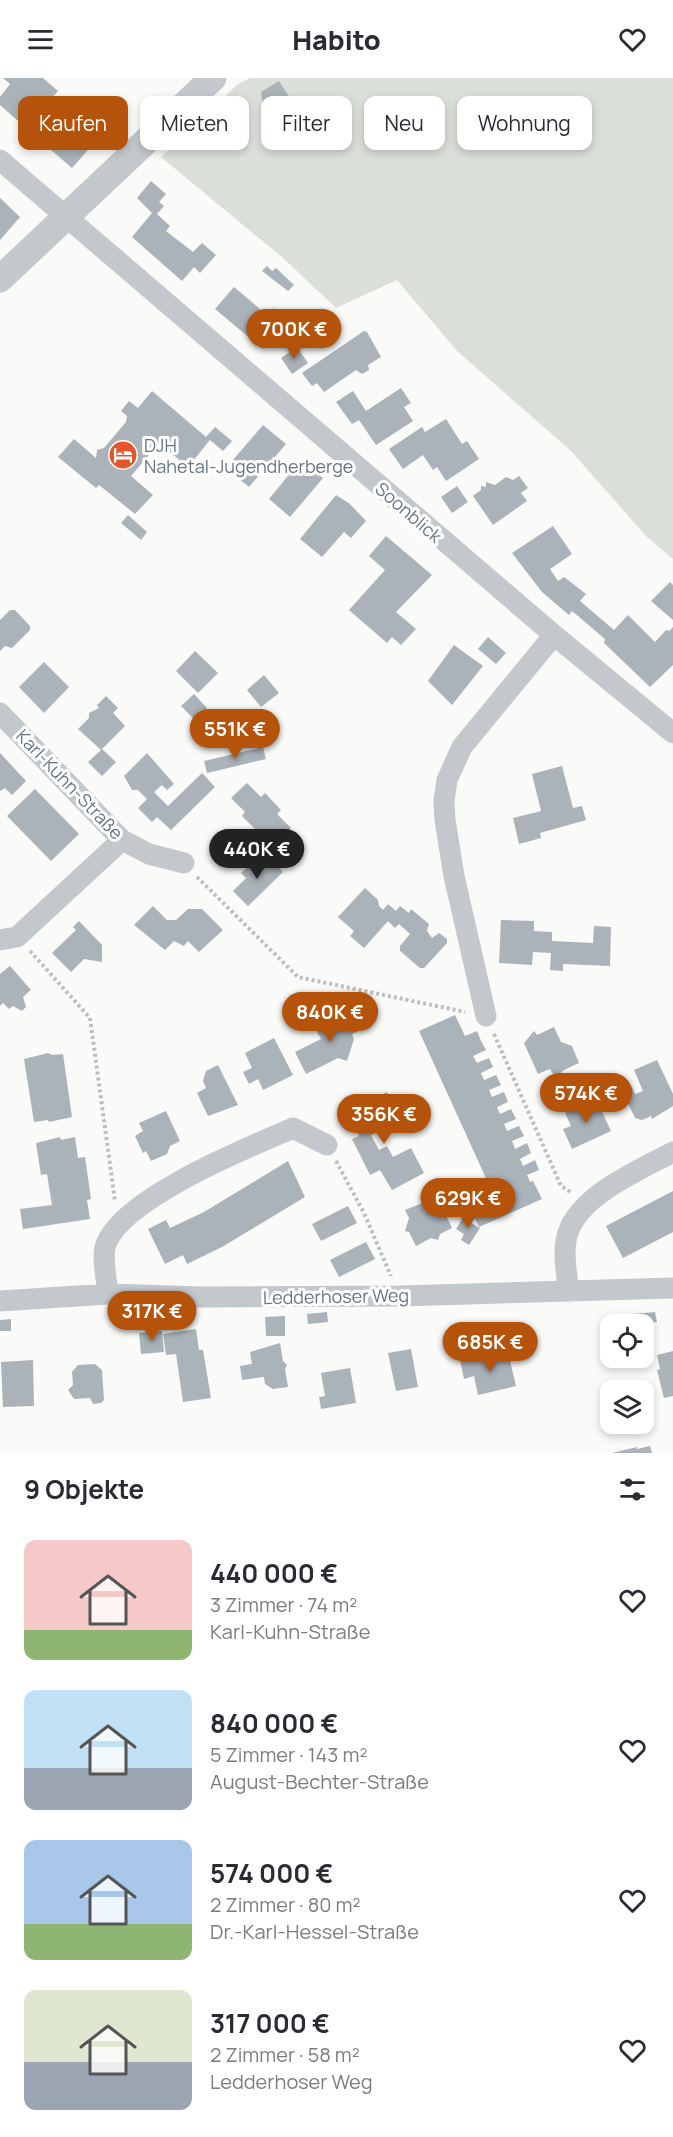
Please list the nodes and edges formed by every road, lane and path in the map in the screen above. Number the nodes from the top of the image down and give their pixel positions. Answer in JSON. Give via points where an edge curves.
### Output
{"nodes":[{"id":1,"x":213,"y":78,"type":"edge"},
{"id":2,"x":0,"y":160,"type":"edge"},
{"id":3,"x":66,"y":217,"type":"junction"},
{"id":4,"x":0,"y":279,"type":"edge"},
{"id":5,"x":554,"y":635,"type":"junction"},
{"id":6,"x":0,"y":713,"type":"edge"},
{"id":7,"x":673,"y":733,"type":"edge"},
{"id":8,"x":122,"y":840,"type":"junction"},
{"id":9,"x":184,"y":864,"type":"joint"},
{"id":10,"x":9,"y":938,"type":"edge"},
{"id":11,"x":486,"y":1016,"type":"junction"},
{"id":12,"x":327,"y":1145,"type":"joint"},
{"id":13,"x":673,"y":1152,"type":"edge"},
{"id":14,"x":588,"y":1202,"type":"junction"},
{"id":15,"x":118,"y":1222,"type":"junction"},
{"id":16,"x":673,"y":1288,"type":"edge"},
{"id":17,"x":569,"y":1292,"type":"junction"},
{"id":18,"x":108,"y":1294,"type":"junction"},
{"id":19,"x":400,"y":1296,"type":"junction"},
{"id":20,"x":0,"y":1301,"type":"edge"}],
"edges":[{"from":1,"to":3,"type":"street"},
{"from":2,"to":3,"type":"street","name":"Soonblick"},
{"from":3,"to":4,"type":"street"},
{"from":3,"to":5,"type":"street","name":"Soonblick"},
{"from":5,"to":7,"type":"street","name":"Soonblick"},
{"from":5,"to":11,"type":"street","via":[[462,747],[447,780],[445,810],[454,876]]},
{"from":6,"to":8,"type":"street","name":"Karl-Kuhn-Straße"},
{"from":8,"to":9,"type":"street","name":"Karl-Kuhn-Straße","via":[[149,854]]},
{"from":8,"to":10,"type":"street"},
{"from":9,"to":11,"type":"path","via":[[298,977]]},
{"from":10,"to":15,"type":"path","via":[[90,1018]]},
{"from":11,"to":14,"type":"path","via":[[561,1186]]},
{"from":12,"to":15,"type":"street","via":[[293,1128],[208,1164]]},
{"from":12,"to":19,"type":"path","via":[[364,1213]]},
{"from":13,"to":14,"type":"street"},
{"from":14,"to":17,"type":"street","via":[[572,1221],[566,1240]]},
{"from":15,"to":18,"type":"street","via":[[105,1246]]},
{"from":16,"to":17,"type":"street","name":"Ledderhoser Weg"},
{"from":17,"to":19,"type":"street","name":"Ledderhoser Weg"},
{"from":18,"to":19,"type":"street","name":"Ledderhoser Weg"},
{"from":18,"to":20,"type":"street","name":"Ledderhoser Weg"}]}
